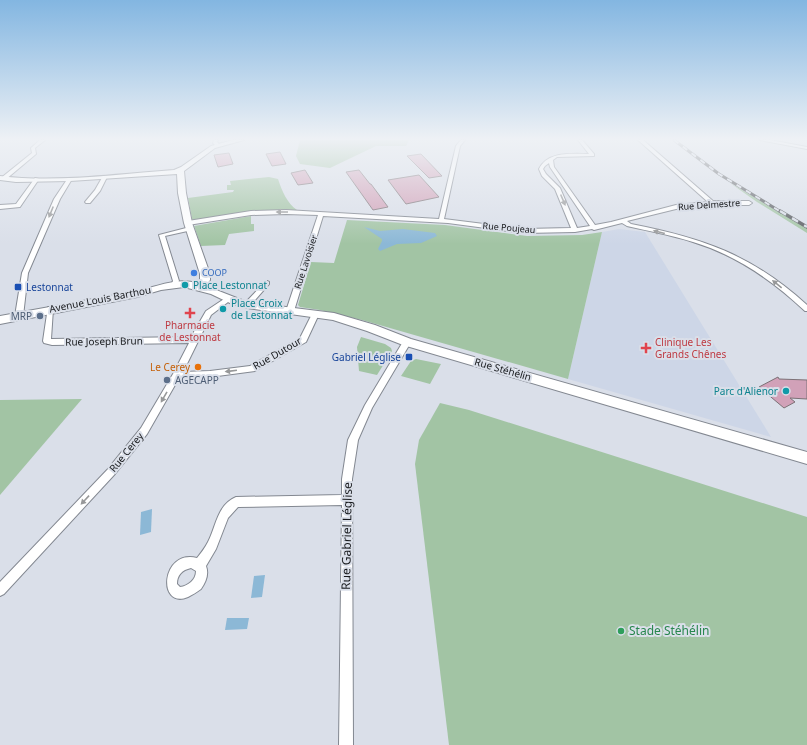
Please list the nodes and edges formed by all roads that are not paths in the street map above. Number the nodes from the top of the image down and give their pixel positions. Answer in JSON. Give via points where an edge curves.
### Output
{"nodes":[{"id":1,"x":132,"y":175,"type":"edge"},
{"id":2,"x":181,"y":175,"type":"edge"},
{"id":3,"x":452,"y":175,"type":"edge"},
{"id":4,"x":544,"y":175,"type":"edge"},
{"id":5,"x":557,"y":175,"type":"edge"},
{"id":6,"x":679,"y":175,"type":"edge"},
{"id":7,"x":105,"y":177,"type":"junction"},
{"id":8,"x":1,"y":179,"type":"edge"},
{"id":9,"x":37,"y":179,"type":"junction"},
{"id":10,"x":70,"y":179,"type":"junction"},
{"id":11,"x":557,"y":188,"type":"junction"},
{"id":12,"x":566,"y":188,"type":"junction"},
{"id":13,"x":88,"y":202,"type":"dead end"},
{"id":14,"x":749,"y":203,"type":"dead end"},
{"id":15,"x":712,"y":204,"type":"junction"},
{"id":16,"x":0,"y":207,"type":"edge"},
{"id":17,"x":321,"y":214,"type":"junction"},
{"id":18,"x":441,"y":221,"type":"junction"},
{"id":19,"x":622,"y":221,"type":"junction"},
{"id":20,"x":189,"y":226,"type":"junction"},
{"id":21,"x":594,"y":228,"type":"junction"},
{"id":22,"x":575,"y":230,"type":"junction"},
{"id":23,"x":267,"y":283,"type":"dead end"},
{"id":24,"x":174,"y":285,"type":"junction"},
{"id":25,"x":199,"y":288,"type":"junction"},
{"id":26,"x":136,"y":294,"type":"junction"},
{"id":27,"x":229,"y":299,"type":"junction"},
{"id":28,"x":247,"y":305,"type":"junction"},
{"id":29,"x":50,"y":309,"type":"junction"},
{"id":30,"x":807,"y":309,"type":"edge"},
{"id":31,"x":290,"y":311,"type":"junction"},
{"id":32,"x":314,"y":314,"type":"junction"},
{"id":33,"x":19,"y":316,"type":"junction"},
{"id":34,"x":0,"y":320,"type":"edge"},
{"id":35,"x":193,"y":340,"type":"junction"},
{"id":36,"x":407,"y":342,"type":"junction"},
{"id":37,"x":176,"y":375,"type":"junction"},
{"id":38,"x":807,"y":458,"type":"edge"},
{"id":39,"x":347,"y":500,"type":"junction"},
{"id":40,"x":199,"y":565,"type":"dead end"},
{"id":41,"x":0,"y":590,"type":"edge"},
{"id":42,"x":346,"y":745,"type":"edge"}],
"edges":[{"from":1,"to":7,"type":"street"},
{"from":2,"to":20,"type":"street"},
{"from":3,"to":18,"type":"street"},
{"from":4,"to":11,"type":"street"},
{"from":5,"to":12,"type":"street"},
{"from":6,"to":15,"type":"street"},
{"from":7,"to":10,"type":"street"},
{"from":7,"to":13,"type":"street"},
{"from":8,"to":9,"type":"street"},
{"from":9,"to":10,"type":"street"},
{"from":9,"to":16,"type":"street","via":[[18,206]]},
{"from":10,"to":33,"type":"street","one_way":true,"via":[[57,199],[35,248],[24,278]]},
{"from":11,"to":12,"type":"street"},
{"from":11,"to":22,"type":"street","one_way":true},
{"from":12,"to":21,"type":"street"},
{"from":14,"to":15,"type":"street","name":"Rue Delmestre"},
{"from":15,"to":19,"type":"street","name":"Rue Delmestre","via":[[676,207]]},
{"from":17,"to":18,"type":"street","name":"Rue Poujeau"},
{"from":17,"to":20,"type":"street","name":"Rue Poujeau","one_way":true,"via":[[252,213]]},
{"from":17,"to":31,"type":"street","name":"Rue Lavoisier"},
{"from":18,"to":22,"type":"street","name":"Rue Poujeau","via":[[524,231]]},
{"from":19,"to":21,"type":"street","name":"Rue Poujeau"},
{"from":30,"to":19,"type":"street","one_way":true,"via":[[770,278],[735,256],[700,243]]},
{"from":20,"to":24,"type":"street","name":"Rue Poujeau","via":[[162,235],[176,281]]},
{"from":20,"to":25,"type":"street","via":[[205,274],[205,280]]},
{"from":21,"to":22,"type":"street","name":"Rue Poujeau"},
{"from":23,"to":28,"type":"street"},
{"from":24,"to":25,"type":"street","name":"Avenue Louis Barthou","via":[[192,285]]},
{"from":24,"to":26,"type":"street","name":"Avenue Louis Barthou"},
{"from":25,"to":26,"type":"street"},
{"from":25,"to":27,"type":"street","name":"Rue Stéhélin"},
{"from":26,"to":29,"type":"street","name":"Avenue Louis Barthou"},
{"from":27,"to":28,"type":"street","name":"Rue Stéhélin"},
{"from":27,"to":35,"type":"street","name":"Rue Cerey","via":[[208,313]]},
{"from":28,"to":31,"type":"street","name":"Rue Stéhélin"},
{"from":29,"to":33,"type":"street","name":"Avenue Louis Barthou"},
{"from":29,"to":35,"type":"street","name":"Rue Joseph Brun","via":[[46,334],[47,340],[52,342]]},
{"from":31,"to":32,"type":"street","name":"Rue Stéhélin"},
{"from":32,"to":36,"type":"street","name":"Rue Stéhélin","via":[[371,328]]},
{"from":32,"to":37,"type":"street","name":"Rue Dutour","one_way":true,"via":[[303,340],[252,369]]},
{"from":33,"to":34,"type":"street","name":"Avenue Louis Barthou"},
{"from":35,"to":37,"type":"street","name":"Rue Cerey"},
{"from":36,"to":38,"type":"street","name":"Rue Stéhélin"},
{"from":36,"to":39,"type":"street","name":"Rue Gabriel Léglise","via":[[368,407],[353,440],[347,479]]},
{"from":37,"to":41,"type":"street","name":"Rue Cerey","one_way":true,"via":[[144,431],[111,472]]},
{"from":39,"to":40,"type":"street","via":[[236,502],[222,517],[209,552]]},
{"from":39,"to":42,"type":"street","name":"Rue Gabriel Léglise"}]}
